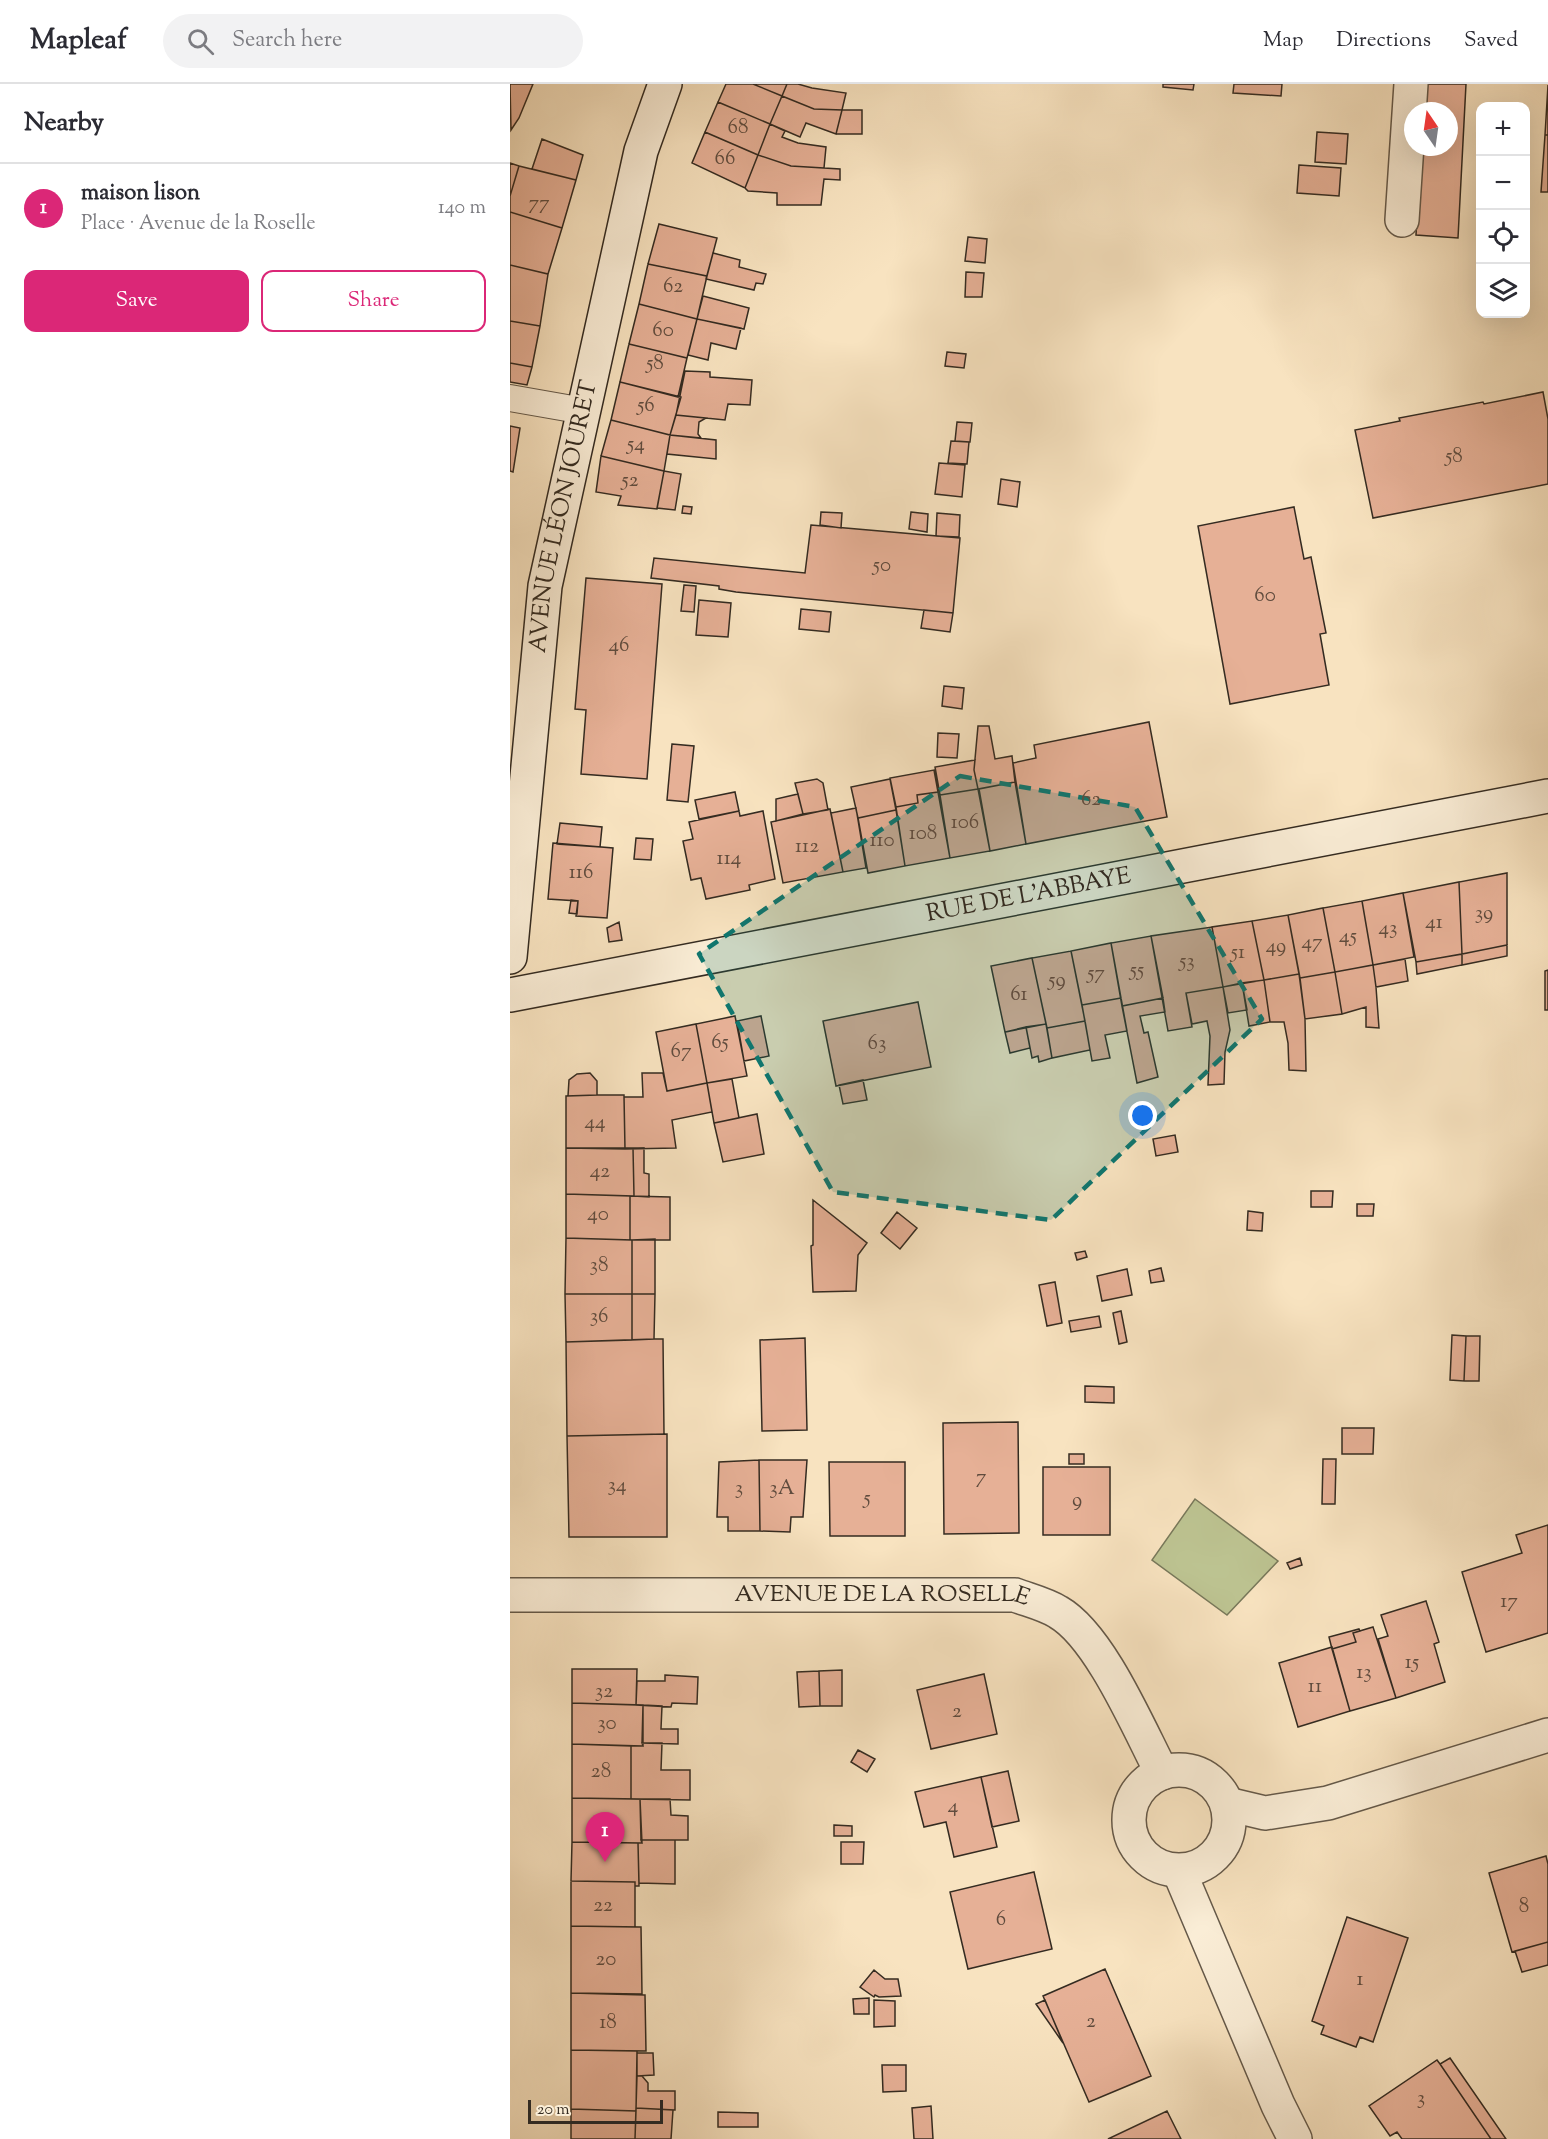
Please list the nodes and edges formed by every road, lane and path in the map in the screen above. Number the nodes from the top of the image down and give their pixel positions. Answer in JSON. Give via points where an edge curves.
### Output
{"nodes":[{"id":1,"x":665,"y":84,"type":"edge"},
{"id":2,"x":1411,"y":84,"type":"edge"},
{"id":3,"x":1402,"y":220,"type":"dead end"},
{"id":4,"x":510,"y":398,"type":"edge"},
{"id":5,"x":584,"y":411,"type":"junction"},
{"id":6,"x":1548,"y":796,"type":"edge"},
{"id":7,"x":510,"y":957,"type":"edge"},
{"id":8,"x":510,"y":995,"type":"edge"},
{"id":9,"x":510,"y":1595,"type":"edge"},
{"id":10,"x":1548,"y":1735,"type":"edge"},
{"id":11,"x":1162,"y":1773,"type":"junction"},
{"id":12,"x":1227,"y":1804,"type":"junction"},
{"id":13,"x":1179,"y":1871,"type":"junction"},
{"id":14,"x":1295,"y":2139,"type":"edge"}],
"edges":[{"from":1,"to":5,"type":"street","name":"AVENUE LÉON JOURET","via":[[641,151]]},
{"from":2,"to":3,"type":"street"},
{"from":4,"to":5,"type":"lane"},
{"from":5,"to":7,"type":"street","name":"AVENUE LÉON JOURET","via":[[545,586]]},
{"from":6,"to":8,"type":"street","name":"RUE DE L'ABBAYE"},
{"from":9,"to":11,"type":"street","name":"AVENUE DE LA ROSELLE","via":[[1015,1595],[1058,1612],[1082,1633],[1106,1666]]},
{"from":10,"to":12,"type":"street","via":[[1328,1803],[1265,1813]]},
{"from":11,"to":12,"type":"street","via":[[1193,1771],[1220,1790]]},
{"from":11,"to":13,"type":"street","via":[[1137,1791],[1130,1805],[1129,1829],[1138,1850],[1149,1862]]},
{"from":12,"to":13,"type":"street","via":[[1227,1835],[1220,1850],[1209,1861]]},
{"from":13,"to":14,"type":"street"}]}
